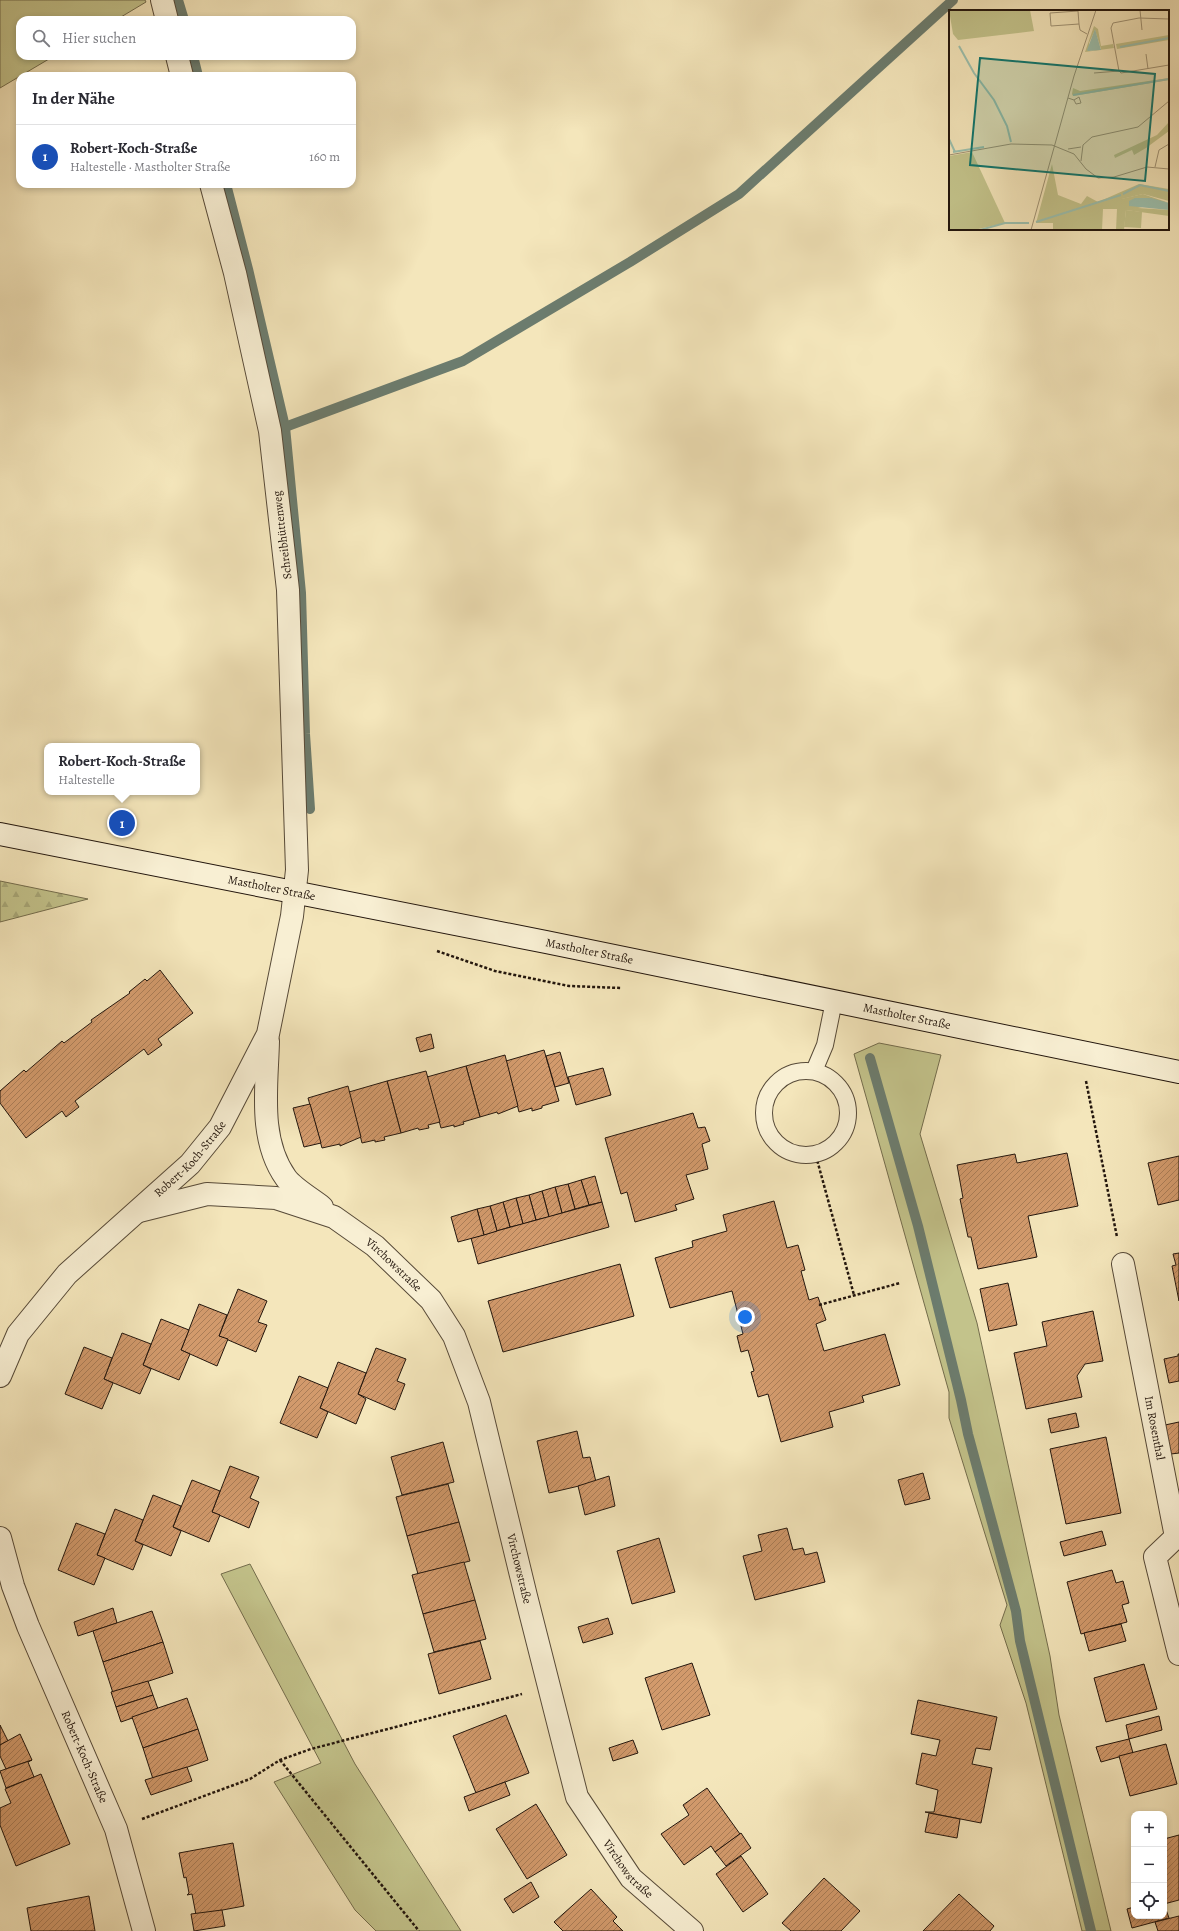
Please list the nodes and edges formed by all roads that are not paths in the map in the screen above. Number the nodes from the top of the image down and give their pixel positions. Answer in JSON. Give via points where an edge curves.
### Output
{"nodes":[{"id":1,"x":162,"y":0,"type":"edge"},
{"id":2,"x":166,"y":16,"type":"edge"},
{"id":3,"x":178,"y":60,"type":"edge"},
{"id":4,"x":181,"y":72,"type":"edge"},
{"id":5,"x":212,"y":188,"type":"edge"},
{"id":6,"x":0,"y":834,"type":"edge"},
{"id":7,"x":296,"y":893,"type":"junction"},
{"id":8,"x":834,"y":1001,"type":"junction"},
{"id":9,"x":268,"y":1034,"type":"junction"},
{"id":10,"x":814,"y":1071,"type":"junction"},
{"id":11,"x":1179,"y":1072,"type":"edge"},
{"id":12,"x":136,"y":1212,"type":"junction"},
{"id":13,"x":334,"y":1217,"type":"junction"},
{"id":14,"x":1123,"y":1264,"type":"road end"},
{"id":15,"x":0,"y":1376,"type":"edge"},
{"id":16,"x":1178,"y":1537,"type":"edge"},
{"id":17,"x":0,"y":1538,"type":"edge"},
{"id":18,"x":7,"y":1589,"type":"edge"},
{"id":19,"x":1179,"y":1654,"type":"edge"},
{"id":20,"x":144,"y":1931,"type":"edge"},
{"id":21,"x":692,"y":1931,"type":"edge"}],
"edges":[{"from":1,"to":2,"type":"street"},
{"from":3,"to":4,"type":"street"},
{"from":5,"to":7,"type":"street","name":"Schreibhüttenweg","via":[[235,273],[270,431],[288,590]]},
{"from":6,"to":7,"type":"street","name":"Mastholter Straße"},
{"from":7,"to":8,"type":"street","name":"Mastholter Straße"},
{"from":7,"to":9,"type":"street","name":"Robert-Koch-Straße"},
{"from":8,"to":10,"type":"lane","via":[[824,1045]]},
{"from":8,"to":11,"type":"street","name":"Mastholter Straße"},
{"from":9,"to":12,"type":"street","name":"Robert-Koch-Straße","via":[[220,1127],[190,1164]]},
{"from":9,"to":13,"type":"street","name":"Virchowstraße","via":[[266,1113],[271,1150],[287,1179]]},
{"from":10,"to":10,"type":"lane","via":[[835,1082],[847,1101],[847,1126],[837,1143],[816,1156],[789,1154],[772,1141],[763,1120],[766,1096],[778,1080],[793,1072]]},
{"from":12,"to":13,"type":"street","name":"Virchowstraße","via":[[207,1194],[276,1198]]},
{"from":12,"to":15,"type":"street","name":"Robert-Koch-Straße","via":[[62,1280],[18,1334]]},
{"from":13,"to":21,"type":"street","name":"Virchowstraße","via":[[375,1246],[425,1295],[454,1336],[479,1402],[577,1796],[631,1878]]},
{"from":14,"to":16,"type":"street","name":"Im Rosenthal"},
{"from":16,"to":19,"type":"street","name":"Im Rosenthal","via":[[1156,1557]]},
{"from":17,"to":18,"type":"street","name":"Robert-Koch-Straße"},
{"from":18,"to":20,"type":"street","name":"Robert-Koch-Straße","via":[[28,1626],[116,1828]]}]}
